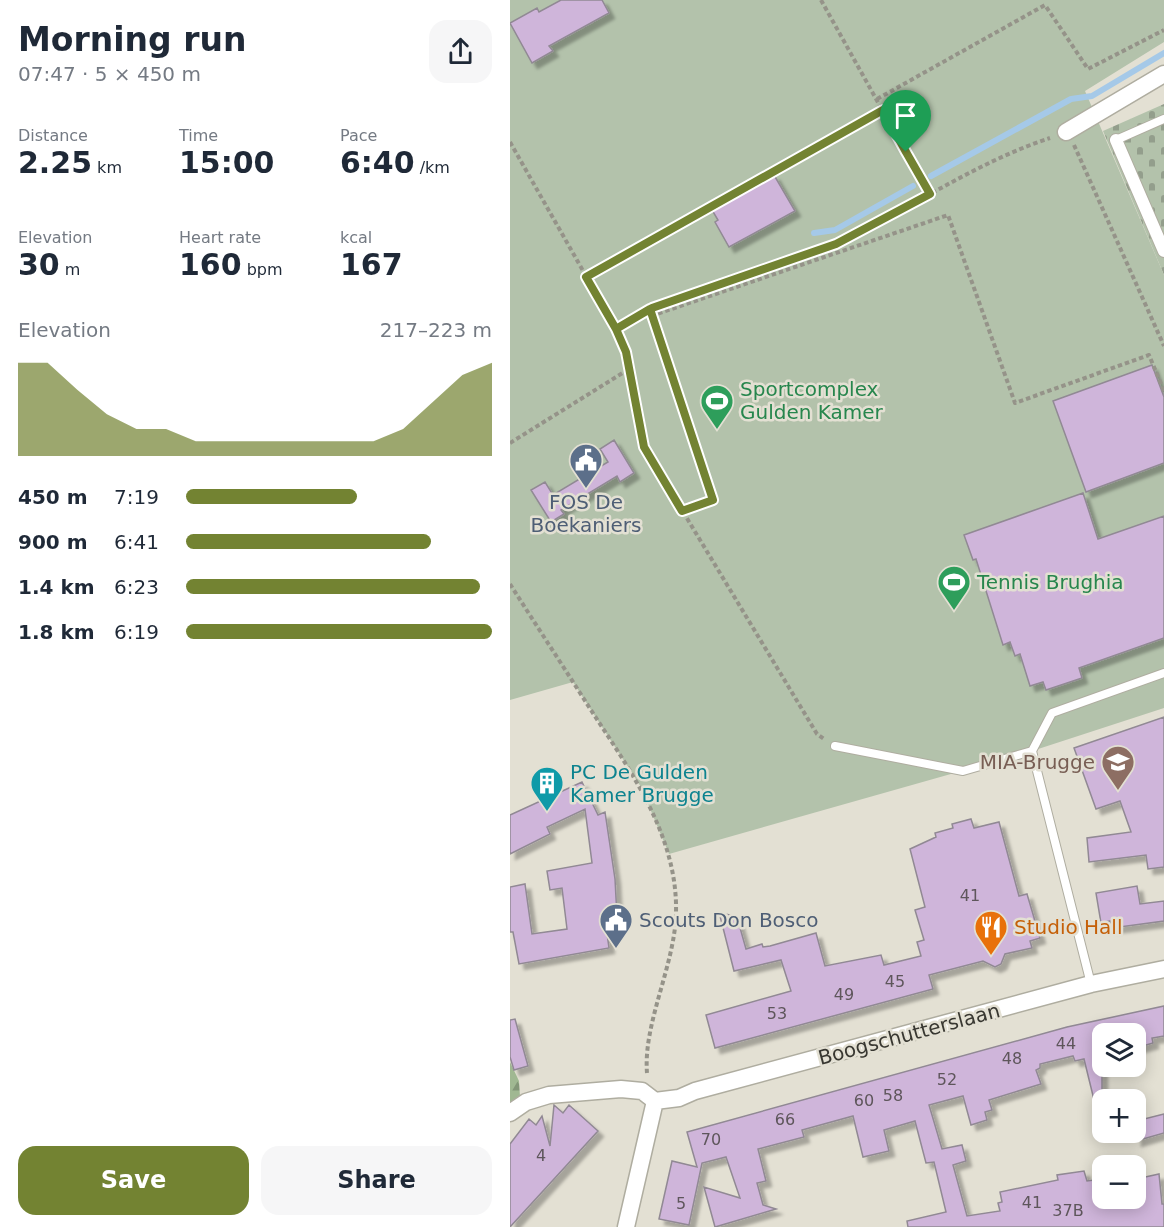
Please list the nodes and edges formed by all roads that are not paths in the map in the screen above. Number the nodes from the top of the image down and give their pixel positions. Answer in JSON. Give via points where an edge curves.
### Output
{"nodes":[{"id":1,"x":1164,"y":74,"type":"edge"},
{"id":2,"x":1164,"y":119,"type":"edge"},
{"id":3,"x":1066,"y":132,"type":"road end"},
{"id":4,"x":1116,"y":140,"type":"joint"},
{"id":5,"x":1164,"y":251,"type":"edge"},
{"id":6,"x":1164,"y":673,"type":"edge"},
{"id":7,"x":835,"y":746,"type":"road end"},
{"id":8,"x":1032,"y":752,"type":"junction"},
{"id":9,"x":1164,"y":969,"type":"edge"},
{"id":10,"x":1091,"y":984,"type":"junction"},
{"id":11,"x":655,"y":1101,"type":"junction"},
{"id":12,"x":510,"y":1113,"type":"edge"},
{"id":13,"x":626,"y":1227,"type":"edge"}],
"edges":[{"from":1,"to":3,"type":"street"},
{"from":2,"to":4,"type":"lane"},
{"from":4,"to":5,"type":"street"},
{"from":6,"to":8,"type":"lane","via":[[1052,713]]},
{"from":7,"to":8,"type":"lane","via":[[963,771]]},
{"from":8,"to":10,"type":"lane"},
{"from":9,"to":10,"type":"street","name":"Boogschutterslaan"},
{"from":10,"to":11,"type":"street","name":"Boogschutterslaan","via":[[679,1098]]},
{"from":11,"to":12,"type":"street","via":[[642,1091],[621,1089],[560,1094],[537,1097]]},
{"from":11,"to":13,"type":"street"}]}
